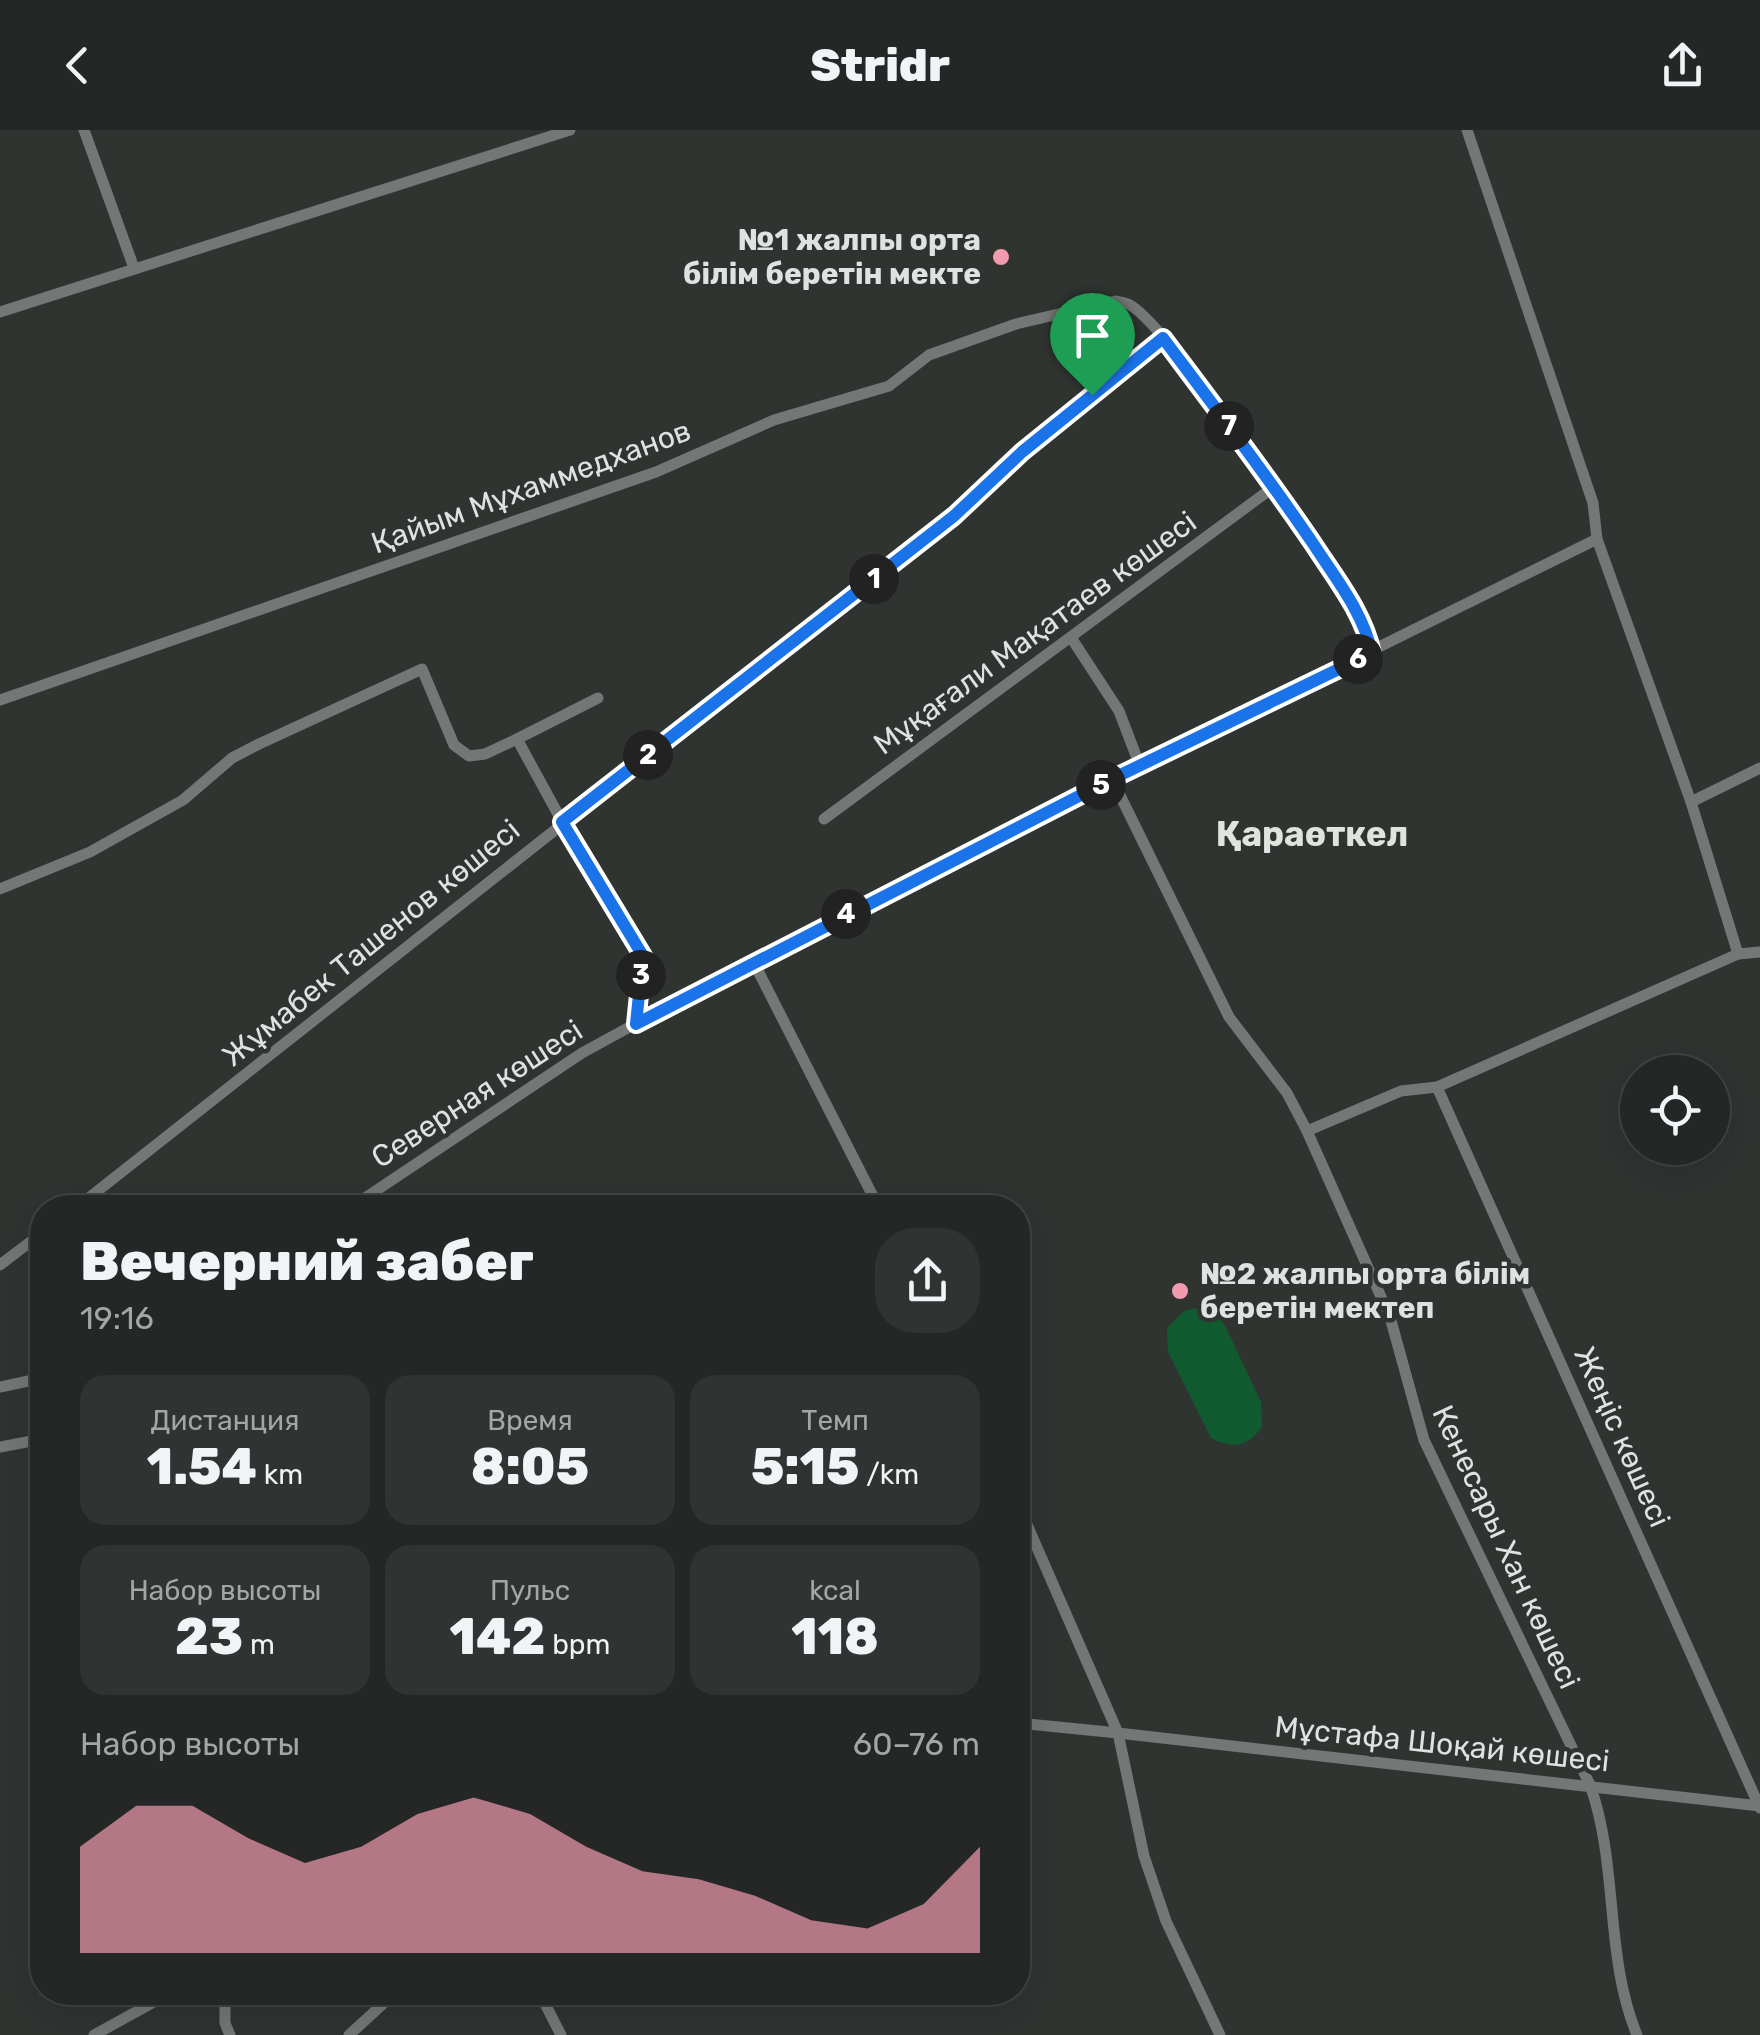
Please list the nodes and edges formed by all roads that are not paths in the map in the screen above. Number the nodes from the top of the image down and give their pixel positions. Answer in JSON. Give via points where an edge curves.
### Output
{"nodes":[{"id":1,"x":84,"y":130,"type":"edge"},
{"id":2,"x":570,"y":130,"type":"edge"},
{"id":3,"x":1466,"y":130,"type":"edge"},
{"id":4,"x":134,"y":268,"type":"junction"},
{"id":5,"x":0,"y":312,"type":"edge"},
{"id":6,"x":1163,"y":338,"type":"junction"},
{"id":7,"x":1275,"y":486,"type":"junction"},
{"id":8,"x":1597,"y":540,"type":"junction"},
{"id":9,"x":1072,"y":640,"type":"junction"},
{"id":10,"x":1372,"y":653,"type":"junction"},
{"id":11,"x":598,"y":698,"type":"dead end"},
{"id":12,"x":0,"y":700,"type":"edge"},
{"id":13,"x":517,"y":739,"type":"junction"},
{"id":14,"x":1140,"y":766,"type":"junction"},
{"id":15,"x":1760,"y":768,"type":"edge"},
{"id":16,"x":1112,"y":779,"type":"junction"},
{"id":17,"x":1691,"y":802,"type":"junction"},
{"id":18,"x":824,"y":818,"type":"dead end"},
{"id":19,"x":562,"y":822,"type":"junction"},
{"id":20,"x":0,"y":889,"type":"edge"},
{"id":21,"x":1760,"y":952,"type":"edge"},
{"id":22,"x":1738,"y":954,"type":"junction"},
{"id":23,"x":754,"y":961,"type":"junction"},
{"id":24,"x":636,"y":1024,"type":"junction"},
{"id":25,"x":1436,"y":1087,"type":"junction"},
{"id":26,"x":1307,"y":1132,"type":"junction"},
{"id":27,"x":92,"y":1195,"type":"edge"},
{"id":28,"x":369,"y":1195,"type":"edge"},
{"id":29,"x":873,"y":1195,"type":"edge"},
{"id":30,"x":30,"y":1242,"type":"edge"},
{"id":31,"x":0,"y":1265,"type":"edge"},
{"id":32,"x":30,"y":1381,"type":"edge"},
{"id":33,"x":0,"y":1388,"type":"edge"},
{"id":34,"x":30,"y":1441,"type":"edge"},
{"id":35,"x":0,"y":1447,"type":"edge"},
{"id":36,"x":1030,"y":1531,"type":"edge"},
{"id":37,"x":1030,"y":1725,"type":"edge"},
{"id":38,"x":1118,"y":1733,"type":"junction"},
{"id":39,"x":1590,"y":1785,"type":"junction"},
{"id":40,"x":1760,"y":1807,"type":"edge"},
{"id":41,"x":148,"y":2005,"type":"edge"},
{"id":42,"x":225,"y":2005,"type":"edge"},
{"id":43,"x":382,"y":2005,"type":"edge"},
{"id":44,"x":546,"y":2005,"type":"edge"},
{"id":45,"x":94,"y":2035,"type":"edge"},
{"id":46,"x":230,"y":2035,"type":"edge"},
{"id":47,"x":349,"y":2035,"type":"edge"},
{"id":48,"x":561,"y":2035,"type":"edge"},
{"id":49,"x":1220,"y":2035,"type":"edge"},
{"id":50,"x":1637,"y":2035,"type":"edge"}],
"edges":[{"from":1,"to":4,"type":"street"},
{"from":2,"to":4,"type":"street"},
{"from":3,"to":8,"type":"street","via":[[1594,504]]},
{"from":4,"to":5,"type":"street"},
{"from":6,"to":7,"type":"street"},
{"from":6,"to":12,"type":"street","name":"Қайым Мұхаммедханов","via":[[1130,305],[1115,301],[1016,324],[929,356],[889,386],[774,420],[639,478]]},
{"from":6,"to":19,"type":"street","name":"Жұмабек Ташенов көшесі","via":[[954,516]]},
{"from":7,"to":9,"type":"street","name":"Мұқағали Мақатаев көшесі"},
{"from":7,"to":10,"type":"street","via":[[1348,596]]},
{"from":8,"to":10,"type":"street","name":"Северная көшесі"},
{"from":8,"to":17,"type":"street"},
{"from":9,"to":14,"type":"street","via":[[1112,696]]},
{"from":9,"to":18,"type":"street","name":"Мұқағали Мақатаев көшесі"},
{"from":10,"to":14,"type":"street","name":"Северная көшесі"},
{"from":11,"to":13,"type":"street"},
{"from":13,"to":19,"type":"street"},
{"from":13,"to":20,"type":"street","via":[[468,756],[454,745],[422,668],[232,758],[183,800],[90,852]]},
{"from":14,"to":16,"type":"street","name":"Северная көшесі"},
{"from":15,"to":17,"type":"street"},
{"from":16,"to":23,"type":"street","name":"Северная көшесі"},
{"from":16,"to":26,"type":"street","name":"Кенесары Хан көшесі","via":[[1229,1018]]},
{"from":17,"to":22,"type":"street"},
{"from":19,"to":24,"type":"street","via":[[643,956]]},
{"from":19,"to":27,"type":"street","name":"Жұмабек Ташенов көшесі"},
{"from":21,"to":22,"type":"street"},
{"from":22,"to":25,"type":"street"},
{"from":23,"to":24,"type":"street","name":"Северная көшесі"},
{"from":23,"to":29,"type":"street"},
{"from":24,"to":28,"type":"street","name":"Северная көшесі"},
{"from":25,"to":26,"type":"street","via":[[1401,1091]]},
{"from":25,"to":40,"type":"street","name":"Жеңіс көшесі"},
{"from":26,"to":39,"type":"street","name":"Кенесары Хан көшесі","via":[[1390,1317],[1424,1440]]},
{"from":30,"to":31,"type":"street"},
{"from":32,"to":33,"type":"street"},
{"from":34,"to":35,"type":"street"},
{"from":36,"to":38,"type":"street"},
{"from":37,"to":38,"type":"street","name":"Мұстафа Шоқай көшесі"},
{"from":38,"to":39,"type":"street","name":"Мұстафа Шоқай көшесі"},
{"from":38,"to":49,"type":"street","via":[[1144,1856],[1166,1921]]},
{"from":39,"to":40,"type":"street","name":"Мұстафа Шоқай көшесі"},
{"from":39,"to":50,"type":"street","name":"Кенесары Хан көшесі","via":[[1603,1834],[1618,1982]]},
{"from":41,"to":45,"type":"street"},
{"from":42,"to":46,"type":"street"},
{"from":43,"to":47,"type":"street"},
{"from":44,"to":48,"type":"street"}]}
